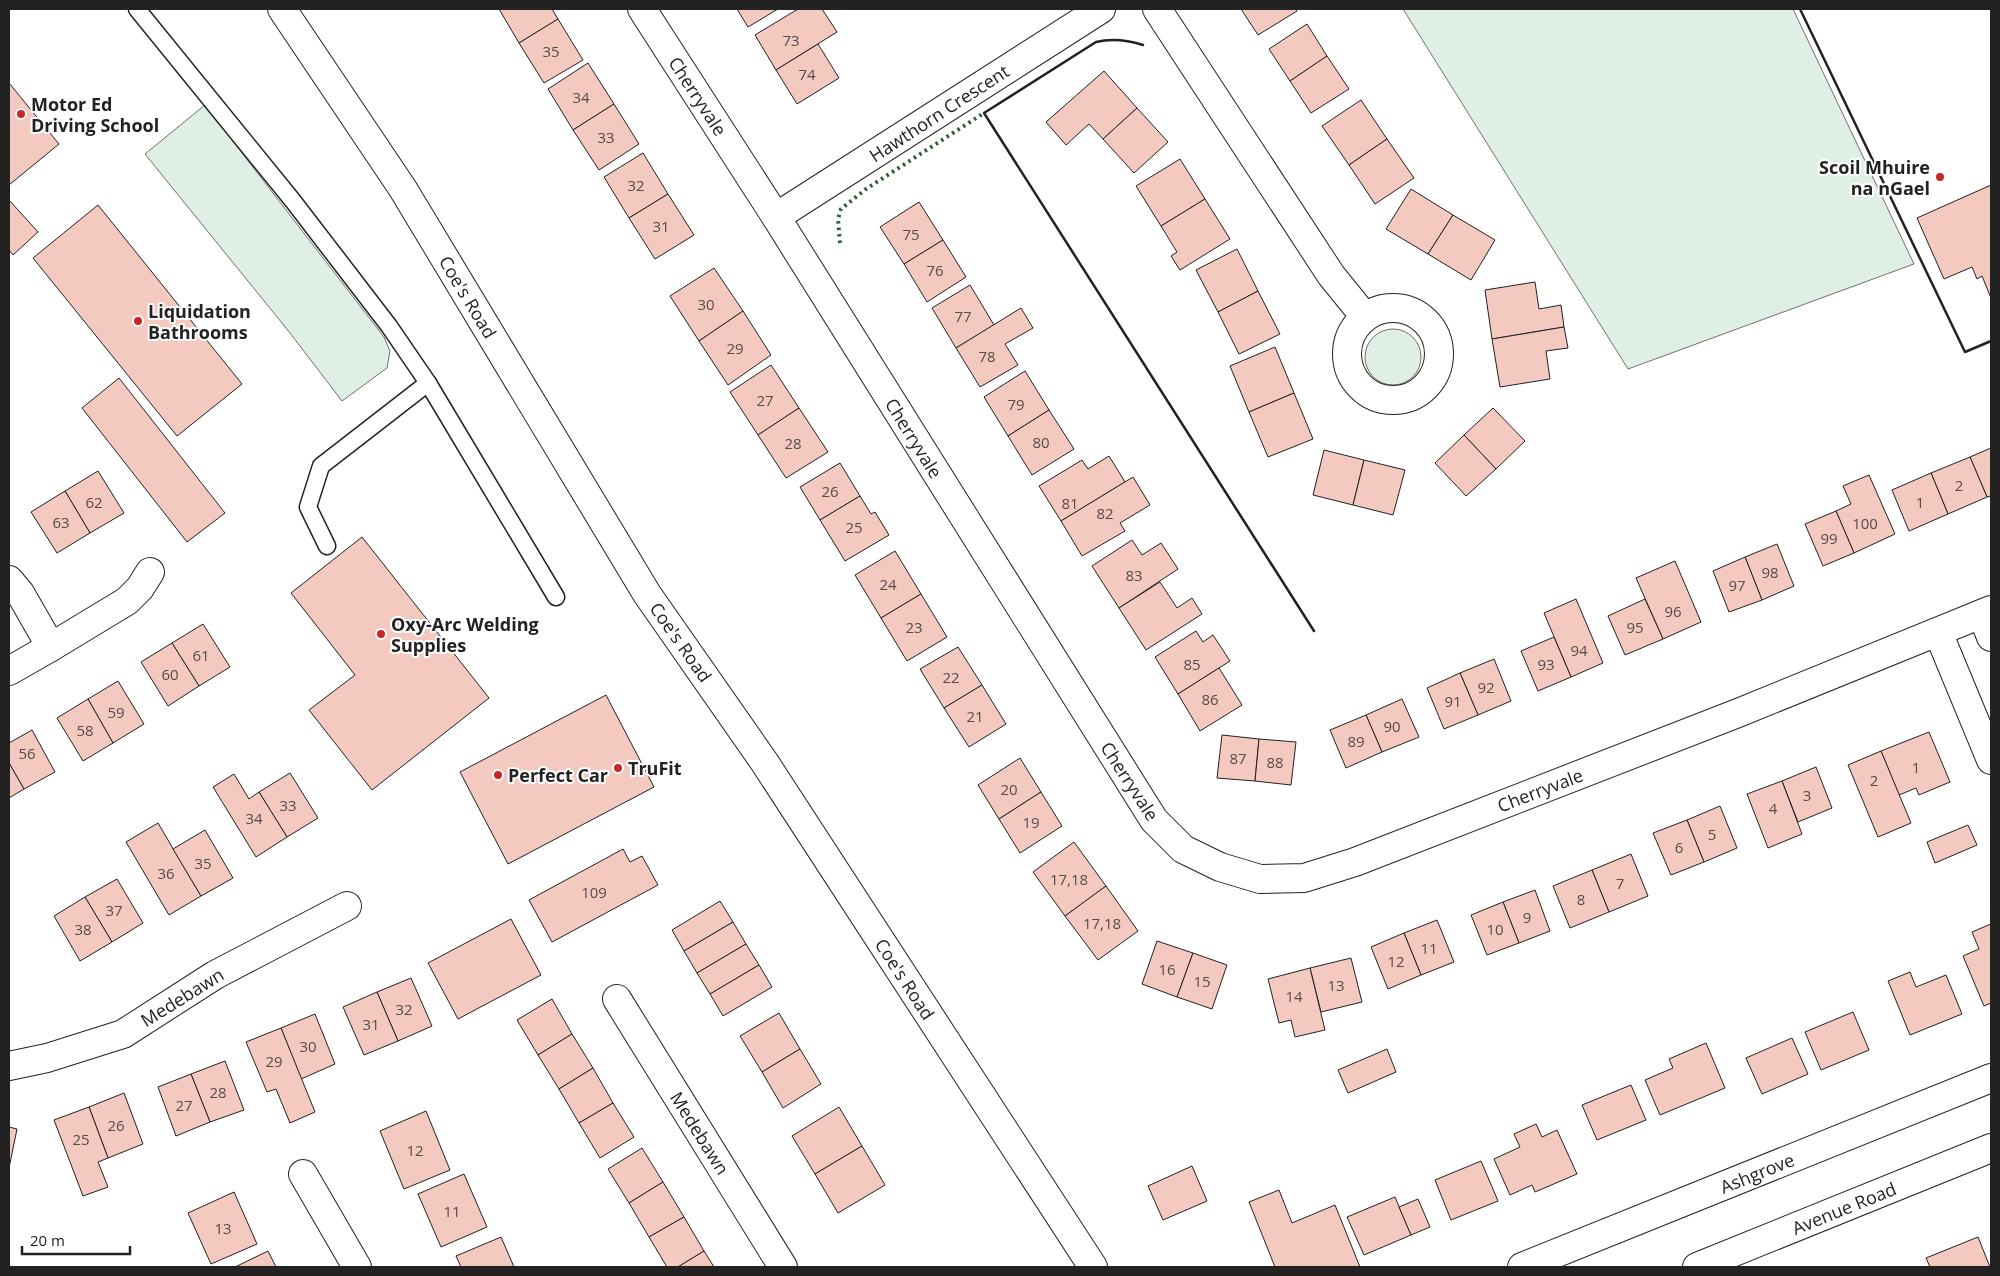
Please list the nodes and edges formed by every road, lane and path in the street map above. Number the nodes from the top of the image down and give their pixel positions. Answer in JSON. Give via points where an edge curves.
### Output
{"nodes":[{"id":1,"x":137,"y":9,"type":"edge"},
{"id":2,"x":282,"y":9,"type":"edge"},
{"id":3,"x":642,"y":9,"type":"edge"},
{"id":4,"x":1101,"y":9,"type":"edge"},
{"id":5,"x":1157,"y":9,"type":"edge"},
{"id":6,"x":776,"y":217,"type":"junction"},
{"id":7,"x":1365,"y":318,"type":"dead end"},
{"id":8,"x":428,"y":383,"type":"junction"},
{"id":9,"x":327,"y":546,"type":"dead end"},
{"id":10,"x":150,"y":572,"type":"dead end"},
{"id":11,"x":9,"y":580,"type":"edge"},
{"id":12,"x":556,"y":597,"type":"dead end"},
{"id":13,"x":1988,"y":620,"type":"edge"},
{"id":14,"x":1947,"y":628,"type":"junction"},
{"id":15,"x":51,"y":647,"type":"junction"},
{"id":16,"x":9,"y":670,"type":"edge"},
{"id":17,"x":1991,"y":760,"type":"edge"},
{"id":18,"x":347,"y":906,"type":"dead end"},
{"id":19,"x":617,"y":999,"type":"dead end"},
{"id":20,"x":9,"y":1066,"type":"edge"},
{"id":21,"x":1991,"y":1078,"type":"edge"},
{"id":22,"x":1991,"y":1148,"type":"edge"},
{"id":23,"x":303,"y":1174,"type":"dead end"},
{"id":24,"x":357,"y":1267,"type":"edge"},
{"id":25,"x":784,"y":1267,"type":"edge"},
{"id":26,"x":1093,"y":1267,"type":"edge"},
{"id":27,"x":1522,"y":1267,"type":"edge"},
{"id":28,"x":1697,"y":1267,"type":"edge"}],
"edges":[{"from":1,"to":8,"type":"lane","via":[[299,209],[389,326]]},
{"from":2,"to":26,"type":"street","name":"Coe's Road","via":[[403,188],[647,594],[765,763]]},
{"from":3,"to":6,"type":"street","name":"Cherryvale"},
{"from":4,"to":6,"type":"street","name":"Hawthorn Crescent"},
{"from":5,"to":7,"type":"street","via":[[1331,275]]},
{"from":6,"to":14,"type":"street","name":"Cherryvale","via":[[1154,820],[1183,849],[1220,867],[1260,879],[1304,878],[1354,862],[1729,717]]},
{"from":8,"to":9,"type":"lane","via":[[321,466],[308,507]]},
{"from":8,"to":12,"type":"lane"},
{"from":10,"to":15,"type":"street","via":[[127,601]]},
{"from":11,"to":15,"type":"street"},
{"from":13,"to":14,"type":"street","name":"Cherryvale"},
{"from":14,"to":17,"type":"street"},
{"from":15,"to":16,"type":"street"},
{"from":18,"to":20,"type":"street","name":"Medebawn","via":[[215,975],[123,1034],[47,1058]]},
{"from":19,"to":25,"type":"street","name":"Medebawn"},
{"from":21,"to":27,"type":"street","name":"Ashgrove"},
{"from":22,"to":28,"type":"street","name":"Avenue Road"},
{"from":23,"to":24,"type":"street"}]}
